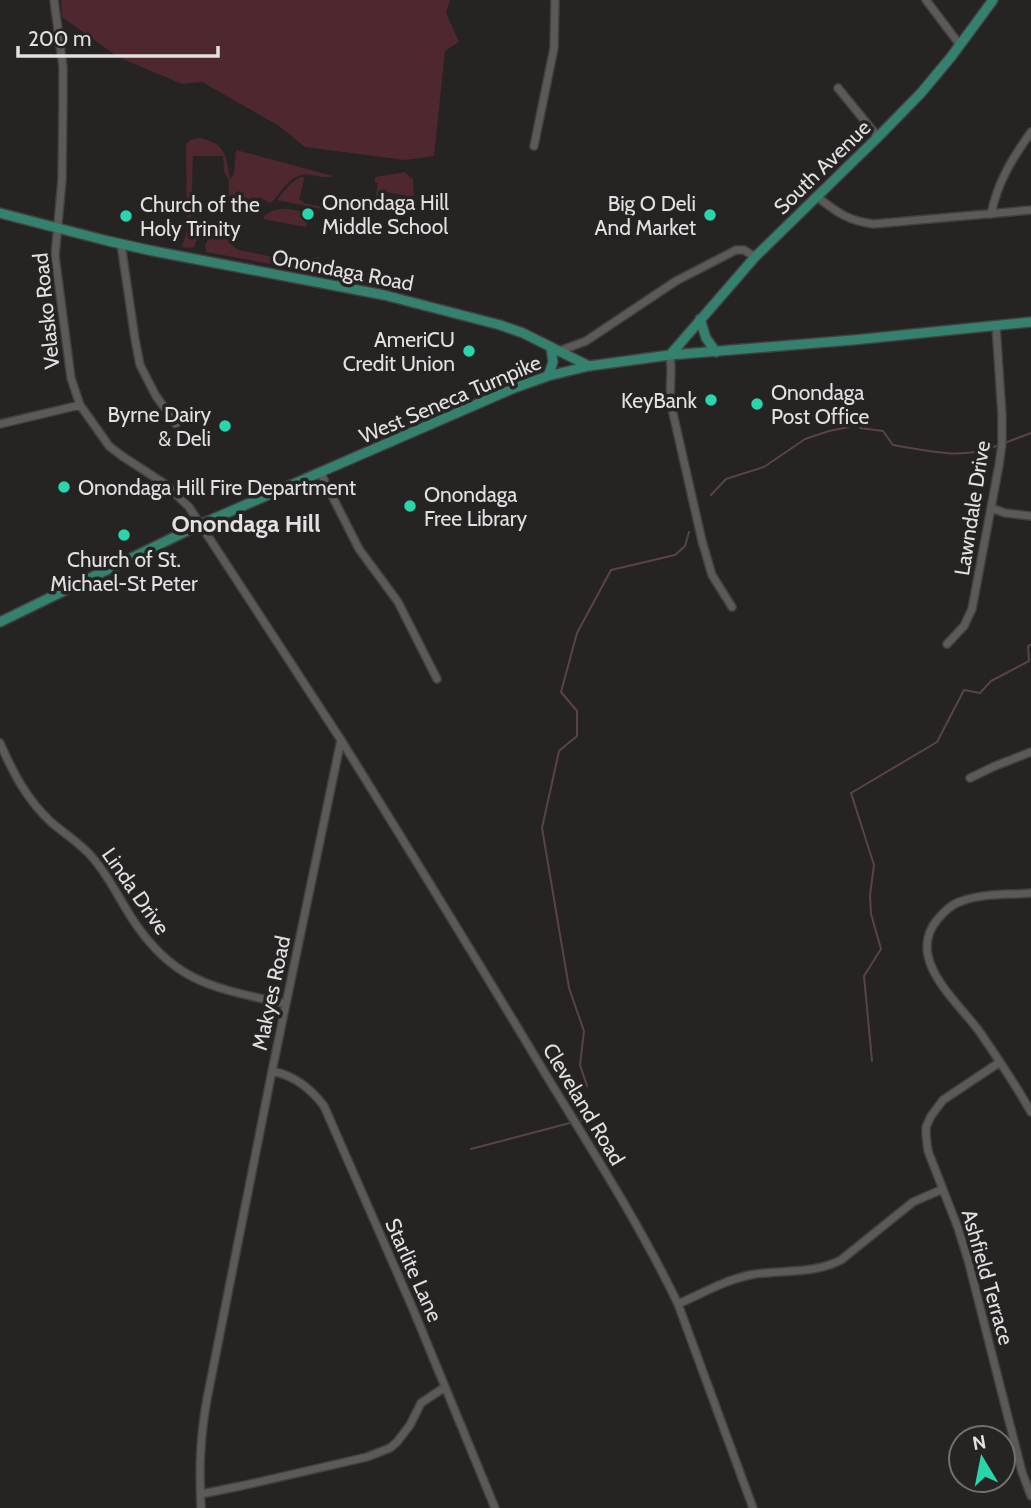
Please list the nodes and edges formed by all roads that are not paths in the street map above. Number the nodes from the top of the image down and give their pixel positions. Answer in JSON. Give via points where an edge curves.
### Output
{"nodes":[{"id":1,"x":54,"y":0,"type":"edge"},
{"id":2,"x":555,"y":0,"type":"edge"},
{"id":3,"x":926,"y":0,"type":"edge"},
{"id":4,"x":993,"y":0,"type":"edge"},
{"id":5,"x":960,"y":46,"type":"junction"},
{"id":6,"x":838,"y":88,"type":"dead end"},
{"id":7,"x":1031,"y":132,"type":"edge"},
{"id":8,"x":878,"y":137,"type":"junction"},
{"id":9,"x":534,"y":146,"type":"dead end"},
{"id":10,"x":816,"y":196,"type":"junction"},
{"id":11,"x":1031,"y":210,"type":"edge"},
{"id":12,"x":0,"y":214,"type":"edge"},
{"id":13,"x":991,"y":214,"type":"junction"},
{"id":14,"x":58,"y":228,"type":"junction"},
{"id":15,"x":121,"y":244,"type":"junction"},
{"id":16,"x":755,"y":257,"type":"junction"},
{"id":17,"x":700,"y":319,"type":"junction"},
{"id":18,"x":1031,"y":322,"type":"edge"},
{"id":19,"x":996,"y":326,"type":"junction"},
{"id":20,"x":555,"y":349,"type":"junction"},
{"id":21,"x":716,"y":352,"type":"junction"},
{"id":22,"x":670,"y":355,"type":"junction"},
{"id":23,"x":589,"y":366,"type":"junction"},
{"id":24,"x":548,"y":376,"type":"junction"},
{"id":25,"x":80,"y":405,"type":"junction"},
{"id":26,"x":0,"y":424,"type":"edge"},
{"id":27,"x":176,"y":424,"type":"dead end"},
{"id":28,"x":320,"y":472,"type":"junction"},
{"id":29,"x":991,"y":508,"type":"junction"},
{"id":30,"x":1031,"y":516,"type":"edge"},
{"id":31,"x":199,"y":525,"type":"junction"},
{"id":32,"x":732,"y":607,"type":"dead end"},
{"id":33,"x":0,"y":622,"type":"edge"},
{"id":34,"x":947,"y":645,"type":"dead end"},
{"id":35,"x":437,"y":679,"type":"dead end"},
{"id":36,"x":341,"y":740,"type":"junction"},
{"id":37,"x":0,"y":743,"type":"edge"},
{"id":38,"x":1031,"y":752,"type":"edge"},
{"id":39,"x":970,"y":778,"type":"dead end"},
{"id":40,"x":1031,"y":893,"type":"edge"},
{"id":41,"x":286,"y":1004,"type":"junction"},
{"id":42,"x":1000,"y":1062,"type":"junction"},
{"id":43,"x":272,"y":1070,"type":"junction"},
{"id":44,"x":1031,"y":1112,"type":"edge"},
{"id":45,"x":943,"y":1189,"type":"junction"},
{"id":46,"x":678,"y":1304,"type":"junction"},
{"id":47,"x":445,"y":1387,"type":"junction"},
{"id":48,"x":201,"y":1494,"type":"junction"},
{"id":49,"x":1031,"y":1496,"type":"edge"},
{"id":50,"x":201,"y":1508,"type":"edge"},
{"id":51,"x":495,"y":1508,"type":"edge"},
{"id":52,"x":753,"y":1508,"type":"edge"}],
"edges":[{"from":1,"to":14,"type":"street","name":"Velasko Road","via":[[63,89]]},
{"from":2,"to":9,"type":"street","via":[[554,48]]},
{"from":3,"to":5,"type":"street"},
{"from":4,"to":5,"type":"main road","name":"South Avenue"},
{"from":5,"to":8,"type":"main road","name":"South Avenue"},
{"from":6,"to":8,"type":"street"},
{"from":7,"to":13,"type":"street","via":[[1001,178]]},
{"from":8,"to":10,"type":"main road","name":"South Avenue"},
{"from":10,"to":13,"type":"street","via":[[842,216],[873,224]]},
{"from":10,"to":16,"type":"main road","name":"South Avenue"},
{"from":11,"to":13,"type":"street"},
{"from":12,"to":14,"type":"main road","name":"Onondaga Road"},
{"from":14,"to":15,"type":"main road","name":"Onondaga Road"},
{"from":14,"to":25,"type":"street","name":"Velasko Road","via":[[55,256],[65,340]]},
{"from":15,"to":20,"type":"main road","name":"Onondaga Road","via":[[410,301],[500,325]]},
{"from":15,"to":27,"type":"street","via":[[140,365]]},
{"from":16,"to":17,"type":"main road","name":"South Avenue"},
{"from":16,"to":20,"type":"street","via":[[736,250],[684,276],[586,341]]},
{"from":17,"to":21,"type":"main road"},
{"from":17,"to":22,"type":"main road","name":"South Avenue"},
{"from":18,"to":19,"type":"main road","name":"West Seneca Turnpike"},
{"from":19,"to":21,"type":"main road","name":"West Seneca Turnpike"},
{"from":19,"to":29,"type":"street","name":"Lawndale Drive","via":[[1002,444]]},
{"from":20,"to":23,"type":"main road","name":"Onondaga Road"},
{"from":20,"to":24,"type":"main road"},
{"from":21,"to":22,"type":"main road","name":"West Seneca Turnpike"},
{"from":22,"to":23,"type":"main road","name":"West Seneca Turnpike"},
{"from":22,"to":32,"type":"street","via":[[670,400],[702,541],[712,575]]},
{"from":23,"to":24,"type":"main road","name":"West Seneca Turnpike"},
{"from":24,"to":28,"type":"main road","name":"West Seneca Turnpike"},
{"from":25,"to":26,"type":"street"},
{"from":25,"to":31,"type":"street","name":"Velasko Road","via":[[109,446],[165,484],[189,507]]},
{"from":28,"to":31,"type":"main road","name":"West Seneca Turnpike"},
{"from":28,"to":35,"type":"street","via":[[359,548],[398,602]]},
{"from":29,"to":30,"type":"street"},
{"from":29,"to":34,"type":"street","name":"Lawndale Drive","via":[[972,609]]},
{"from":31,"to":33,"type":"main road","name":"West Seneca Turnpike"},
{"from":31,"to":36,"type":"street"},
{"from":36,"to":41,"type":"street","name":"Makyes Road"},
{"from":36,"to":46,"type":"street","name":"Cleveland Road","via":[[582,1134]]},
{"from":37,"to":41,"type":"street","name":"Linda Drive","via":[[33,804],[90,854],[159,954],[205,984]]},
{"from":38,"to":39,"type":"street"},
{"from":40,"to":42,"type":"street","via":[[961,901],[934,923],[928,942],[934,974]]},
{"from":41,"to":43,"type":"street","name":"Makyes Road"},
{"from":42,"to":44,"type":"street"},
{"from":42,"to":45,"type":"street","name":"Ashfield Terrace","via":[[943,1100],[926,1127],[928,1151]]},
{"from":43,"to":47,"type":"street","name":"Starlite Lane","via":[[304,1085],[324,1106]]},
{"from":43,"to":48,"type":"street","name":"Makyes Road","via":[[202,1423]]},
{"from":45,"to":46,"type":"street","name":"Ashfield Terrace","via":[[913,1202],[830,1266],[746,1276]]},
{"from":45,"to":49,"type":"street","name":"Ashfield Terrace","via":[[968,1261]]},
{"from":46,"to":52,"type":"street","name":"Cleveland Road"},
{"from":47,"to":48,"type":"street","via":[[421,1403],[410,1426],[390,1448]]},
{"from":47,"to":51,"type":"street","name":"Starlite Lane"},
{"from":48,"to":50,"type":"street","name":"Makyes Road"}]}
